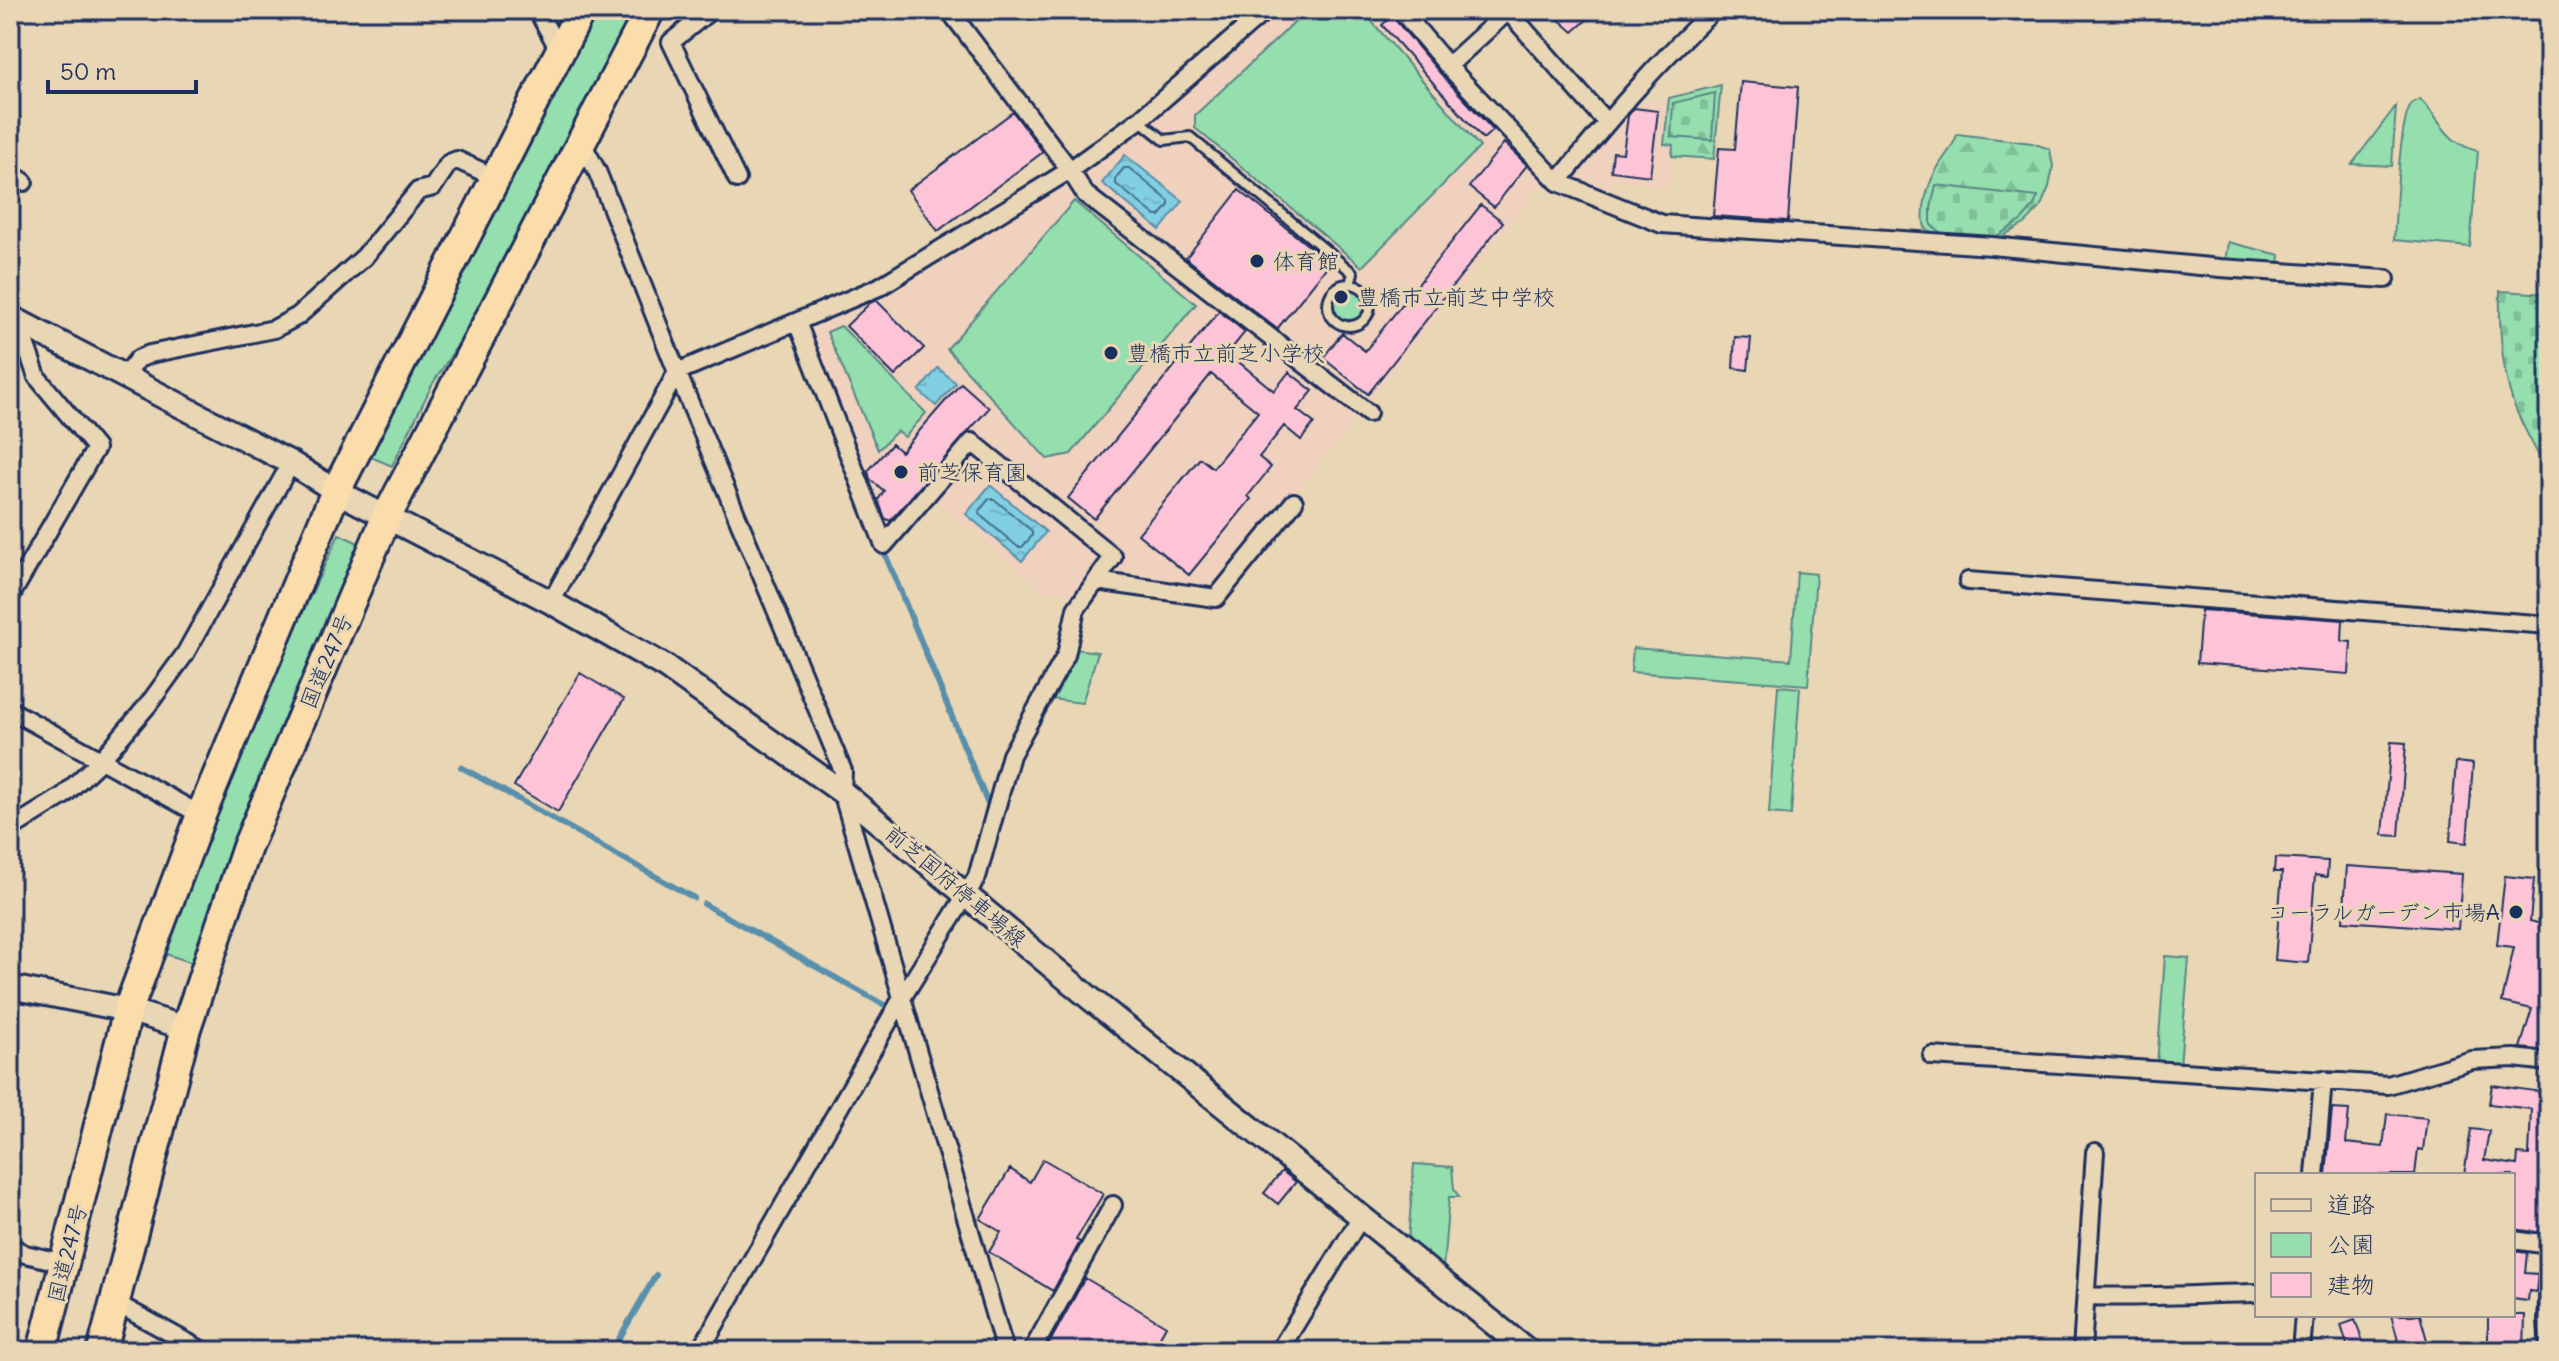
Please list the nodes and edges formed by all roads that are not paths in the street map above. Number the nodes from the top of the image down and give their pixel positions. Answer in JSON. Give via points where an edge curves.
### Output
{"nodes":[{"id":1,"x":537,"y":10,"type":"edge"},
{"id":2,"x":581,"y":10,"type":"edge"},
{"id":3,"x":650,"y":10,"type":"edge"},
{"id":4,"x":711,"y":10,"type":"edge"},
{"id":5,"x":949,"y":10,"type":"edge"},
{"id":6,"x":1266,"y":10,"type":"edge"},
{"id":7,"x":1401,"y":10,"type":"edge"},
{"id":8,"x":1714,"y":10,"type":"edge"},
{"id":9,"x":559,"y":50,"type":"junction"},
{"id":10,"x":1448,"y":66,"type":"junction"},
{"id":11,"x":1139,"y":120,"type":"junction"},
{"id":12,"x":1606,"y":122,"type":"junction"},
{"id":13,"x":582,"y":143,"type":"junction"},
{"id":14,"x":1070,"y":170,"type":"junction"},
{"id":15,"x":494,"y":177,"type":"junction"},
{"id":16,"x":737,"y":179,"type":"dead end"},
{"id":17,"x":1558,"y":182,"type":"junction"},
{"id":18,"x":2386,"y":279,"type":"dead end"},
{"id":19,"x":1350,"y":284,"type":"junction"},
{"id":20,"x":14,"y":318,"type":"edge"},
{"id":21,"x":797,"y":322,"type":"junction"},
{"id":22,"x":677,"y":372,"type":"junction"},
{"id":23,"x":124,"y":377,"type":"junction"},
{"id":24,"x":1368,"y":413,"type":"dead end"},
{"id":25,"x":291,"y":463,"type":"junction"},
{"id":26,"x":336,"y":491,"type":"junction"},
{"id":27,"x":1294,"y":502,"type":"dead end"},
{"id":28,"x":386,"y":518,"type":"junction"},
{"id":29,"x":1096,"y":581,"type":"junction"},
{"id":30,"x":1968,"y":581,"type":"dead end"},
{"id":31,"x":10,"y":597,"type":"edge"},
{"id":32,"x":551,"y":602,"type":"junction"},
{"id":33,"x":2549,"y":625,"type":"edge"},
{"id":34,"x":10,"y":710,"type":"edge"},
{"id":35,"x":100,"y":761,"type":"junction"},
{"id":36,"x":842,"y":792,"type":"junction"},
{"id":37,"x":201,"y":815,"type":"junction"},
{"id":38,"x":10,"y":829,"type":"edge"},
{"id":39,"x":966,"y":895,"type":"junction"},
{"id":40,"x":10,"y":987,"type":"edge"},
{"id":41,"x":902,"y":998,"type":"junction"},
{"id":42,"x":128,"y":1010,"type":"junction"},
{"id":43,"x":186,"y":1028,"type":"junction"},
{"id":44,"x":1932,"y":1056,"type":"dead end"},
{"id":45,"x":2549,"y":1062,"type":"edge"},
{"id":46,"x":2323,"y":1080,"type":"junction"},
{"id":47,"x":2095,"y":1152,"type":"dead end"},
{"id":48,"x":2315,"y":1173,"type":"edge"},
{"id":49,"x":1113,"y":1205,"type":"dead end"},
{"id":50,"x":1361,"y":1217,"type":"junction"},
{"id":51,"x":2515,"y":1240,"type":"edge"},
{"id":52,"x":2549,"y":1245,"type":"edge"},
{"id":53,"x":10,"y":1246,"type":"edge"},
{"id":54,"x":64,"y":1263,"type":"junction"},
{"id":55,"x":2549,"y":1288,"type":"edge"},
{"id":56,"x":2255,"y":1293,"type":"edge"},
{"id":57,"x":2087,"y":1296,"type":"junction"},
{"id":58,"x":114,"y":1302,"type":"junction"},
{"id":59,"x":2304,"y":1317,"type":"edge"},
{"id":60,"x":2549,"y":1345,"type":"edge"},
{"id":61,"x":42,"y":1351,"type":"edge"},
{"id":62,"x":102,"y":1351,"type":"edge"},
{"id":63,"x":203,"y":1351,"type":"edge"},
{"id":64,"x":700,"y":1351,"type":"edge"},
{"id":65,"x":1005,"y":1351,"type":"edge"},
{"id":66,"x":1032,"y":1351,"type":"edge"},
{"id":67,"x":1279,"y":1351,"type":"edge"},
{"id":68,"x":1528,"y":1351,"type":"edge"},
{"id":69,"x":2082,"y":1351,"type":"edge"},
{"id":70,"x":2301,"y":1351,"type":"edge"}],
"edges":[{"from":1,"to":9,"type":"street"},
{"from":2,"to":9,"type":"highway","name":"国道247号"},
{"from":3,"to":13,"type":"highway","name":"国道247号"},
{"from":4,"to":16,"type":"street","via":[[671,42]]},
{"from":5,"to":14,"type":"street"},
{"from":6,"to":11,"type":"street"},
{"from":7,"to":10,"type":"street"},
{"from":8,"to":12,"type":"street","via":[[1671,48]]},
{"from":9,"to":15,"type":"highway","name":"国道247号"},
{"from":10,"to":12,"type":"street","via":[[1508,11]]},
{"from":10,"to":17,"type":"street"},
{"from":11,"to":14,"type":"street"},
{"from":11,"to":19,"type":"lane","via":[[1164,140],[1190,137],[1353,273]]},
{"from":12,"to":17,"type":"street"},
{"from":13,"to":22,"type":"street"},
{"from":13,"to":28,"type":"highway","name":"国道247号"},
{"from":14,"to":21,"type":"street","via":[[879,287]]},
{"from":14,"to":24,"type":"street","via":[[1085,194]]},
{"from":15,"to":23,"type":"street","via":[[457,160],[449,163],[433,187],[418,191],[364,257],[298,316],[274,329],[150,354],[138,359]]},
{"from":15,"to":26,"type":"highway","name":"国道247号"},
{"from":17,"to":18,"type":"street","via":[[1662,224]]},
{"from":19,"to":19,"type":"lane","via":[[1335,290],[1328,305],[1331,316],[1346,326],[1363,320],[1370,305],[1365,293]]},
{"from":20,"to":23,"type":"main road","name":"前芝国府停車場線"},
{"from":20,"to":31,"type":"street","via":[[37,377],[96,448]]},
{"from":21,"to":22,"type":"street"},
{"from":21,"to":29,"type":"street","via":[[884,545],[972,442],[1113,557]]},
{"from":22,"to":32,"type":"street"},
{"from":22,"to":36,"type":"street","via":[[843,771]]},
{"from":23,"to":25,"type":"main road","name":"前芝国府停車場線"},
{"from":25,"to":26,"type":"main road","name":"前芝国府停車場線"},
{"from":25,"to":35,"type":"street","via":[[185,654]]},
{"from":26,"to":28,"type":"main road","name":"前芝国府停車場線"},
{"from":26,"to":37,"type":"highway","name":"国道247号"},
{"from":27,"to":29,"type":"street","via":[[1216,598]]},
{"from":28,"to":32,"type":"main road","name":"前芝国府停車場線"},
{"from":28,"to":43,"type":"highway","name":"国道247号","via":[[247,847]]},
{"from":29,"to":39,"type":"street","via":[[1076,609],[1066,655],[1011,755],[977,877]]},
{"from":30,"to":33,"type":"street"},
{"from":32,"to":36,"type":"main road","name":"前芝国府停車場線","via":[[666,667]]},
{"from":34,"to":35,"type":"street"},
{"from":35,"to":37,"type":"street"},
{"from":35,"to":38,"type":"street","via":[[63,796]]},
{"from":36,"to":39,"type":"main road","name":"前芝国府停車場線"},
{"from":36,"to":41,"type":"street"},
{"from":37,"to":42,"type":"highway","name":"国道247号"},
{"from":39,"to":41,"type":"street"},
{"from":39,"to":50,"type":"main road","name":"前芝国府停車場線"},
{"from":40,"to":42,"type":"main road"},
{"from":41,"to":64,"type":"street"},
{"from":41,"to":65,"type":"street"},
{"from":42,"to":43,"type":"main road"},
{"from":42,"to":54,"type":"highway","name":"国道247号"},
{"from":43,"to":58,"type":"highway","name":"国道247号"},
{"from":44,"to":46,"type":"street"},
{"from":45,"to":46,"type":"street","via":[[2472,1060],[2388,1085]]},
{"from":46,"to":48,"type":"street"},
{"from":47,"to":57,"type":"street"},
{"from":49,"to":66,"type":"street"},
{"from":50,"to":67,"type":"street"},
{"from":50,"to":68,"type":"main road","name":"前芝国府停車場線"},
{"from":51,"to":52,"type":"street"},
{"from":53,"to":54,"type":"street"},
{"from":54,"to":61,"type":"highway","name":"国道247号"},
{"from":55,"to":60,"type":"street"},
{"from":56,"to":57,"type":"street"},
{"from":57,"to":69,"type":"street"},
{"from":58,"to":62,"type":"highway","name":"国道247号"},
{"from":58,"to":63,"type":"street"},
{"from":59,"to":70,"type":"street"}]}
